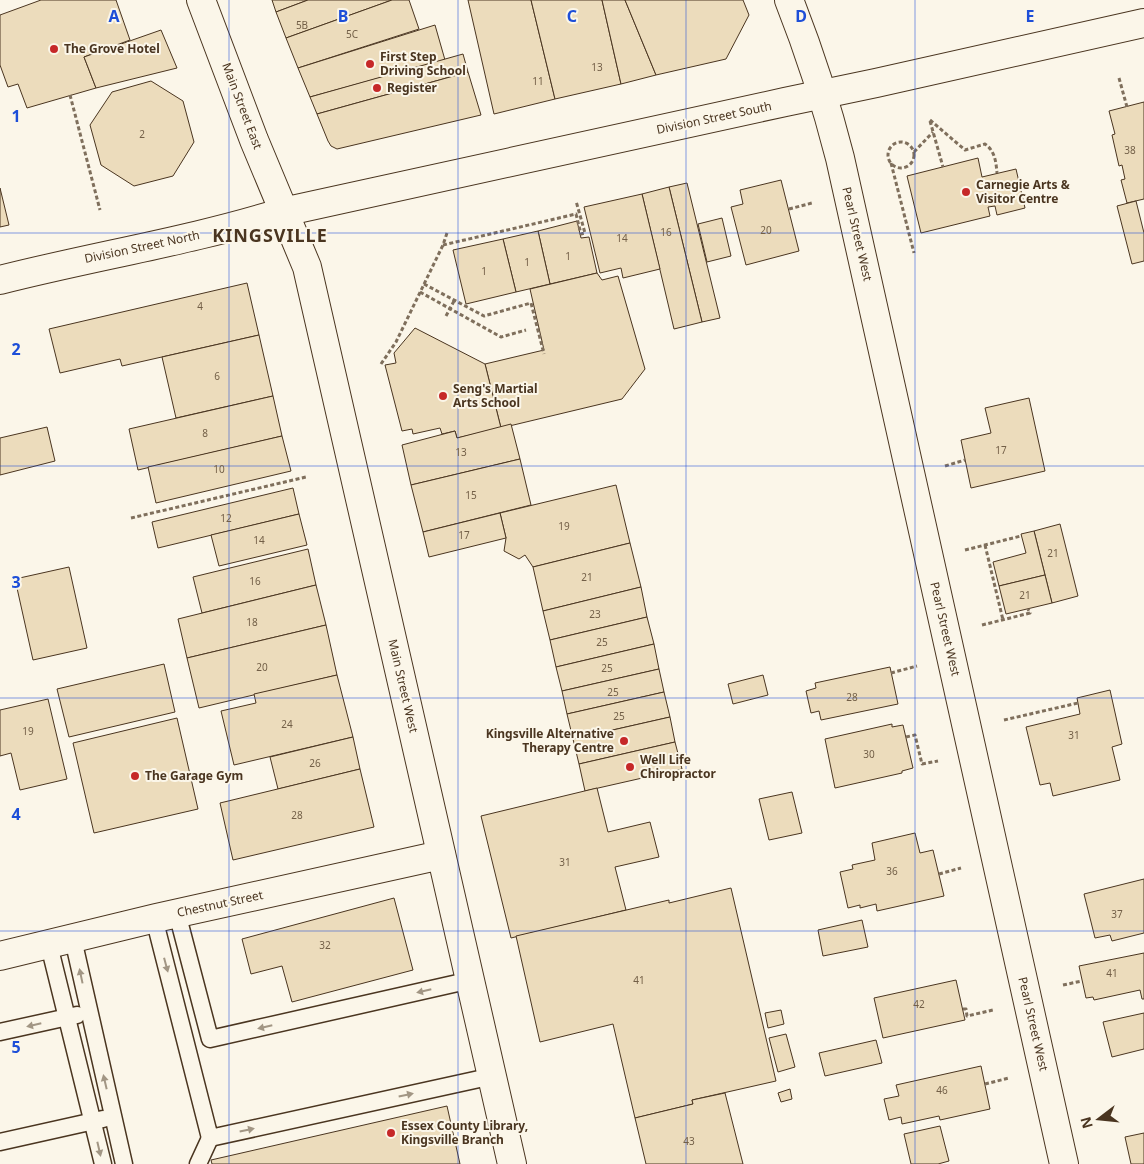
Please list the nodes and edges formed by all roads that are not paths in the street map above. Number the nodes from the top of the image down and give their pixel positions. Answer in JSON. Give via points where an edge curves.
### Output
{"nodes":[{"id":1,"x":202,"y":0,"type":"edge"},
{"id":2,"x":789,"y":0,"type":"edge"},
{"id":3,"x":1144,"y":23,"type":"edge"},
{"id":4,"x":823,"y":94,"type":"junction"},
{"id":5,"x":283,"y":212,"type":"junction"},
{"id":6,"x":0,"y":280,"type":"edge"},
{"id":7,"x":441,"y":855,"type":"junction"},
{"id":8,"x":166,"y":916,"type":"junction"},
{"id":9,"x":61,"y":942,"type":"junction"},
{"id":10,"x":0,"y":956,"type":"edge"},
{"id":11,"x":471,"y":980,"type":"junction"},
{"id":12,"x":89,"y":1012,"type":"junction"},
{"id":13,"x":67,"y":1017,"type":"junction"},
{"id":14,"x":0,"y":1032,"type":"edge"},
{"id":15,"x":493,"y":1076,"type":"junction"},
{"id":16,"x":113,"y":1116,"type":"junction"},
{"id":17,"x":93,"y":1121,"type":"junction"},
{"id":18,"x":210,"y":1138,"type":"junction"},
{"id":19,"x":0,"y":1142,"type":"edge"},
{"id":20,"x":103,"y":1164,"type":"edge"},
{"id":21,"x":124,"y":1164,"type":"edge"},
{"id":22,"x":198,"y":1164,"type":"edge"},
{"id":23,"x":512,"y":1164,"type":"edge"},
{"id":24,"x":1064,"y":1164,"type":"edge"}],
"edges":[{"from":1,"to":5,"type":"street","name":"Main Street East"},
{"from":2,"to":4,"type":"street","name":"Pearl Street West"},
{"from":3,"to":4,"type":"street","name":"Division Street South"},
{"from":4,"to":5,"type":"street","name":"Division Street South"},
{"from":4,"to":24,"type":"street","name":"Pearl Street West"},
{"from":5,"to":6,"type":"street","name":"Division Street North","via":[[236,227]]},
{"from":5,"to":7,"type":"street","name":"Main Street West","via":[[307,267]]},
{"from":7,"to":8,"type":"street","name":"Chestnut Street"},
{"from":7,"to":11,"type":"street","name":"Main Street West"},
{"from":8,"to":9,"type":"street","name":"Chestnut Street"},
{"from":11,"to":8,"type":"lane","one_way":true,"via":[[210,1039]]},
{"from":8,"to":18,"type":"lane","one_way":true},
{"from":9,"to":10,"type":"street","name":"Chestnut Street"},
{"from":12,"to":9,"type":"lane","one_way":true},
{"from":9,"to":13,"type":"lane"},
{"from":11,"to":15,"type":"street","name":"Main Street West"},
{"from":12,"to":13,"type":"lane"},
{"from":16,"to":12,"type":"lane","one_way":true},
{"from":13,"to":14,"type":"lane","one_way":true},
{"from":13,"to":17,"type":"lane"},
{"from":18,"to":15,"type":"lane","one_way":true},
{"from":15,"to":23,"type":"street","name":"Main Street West"},
{"from":16,"to":17,"type":"lane"},
{"from":16,"to":21,"type":"lane"},
{"from":17,"to":19,"type":"lane"},
{"from":17,"to":20,"type":"lane","one_way":true},
{"from":18,"to":22,"type":"lane"}]}
